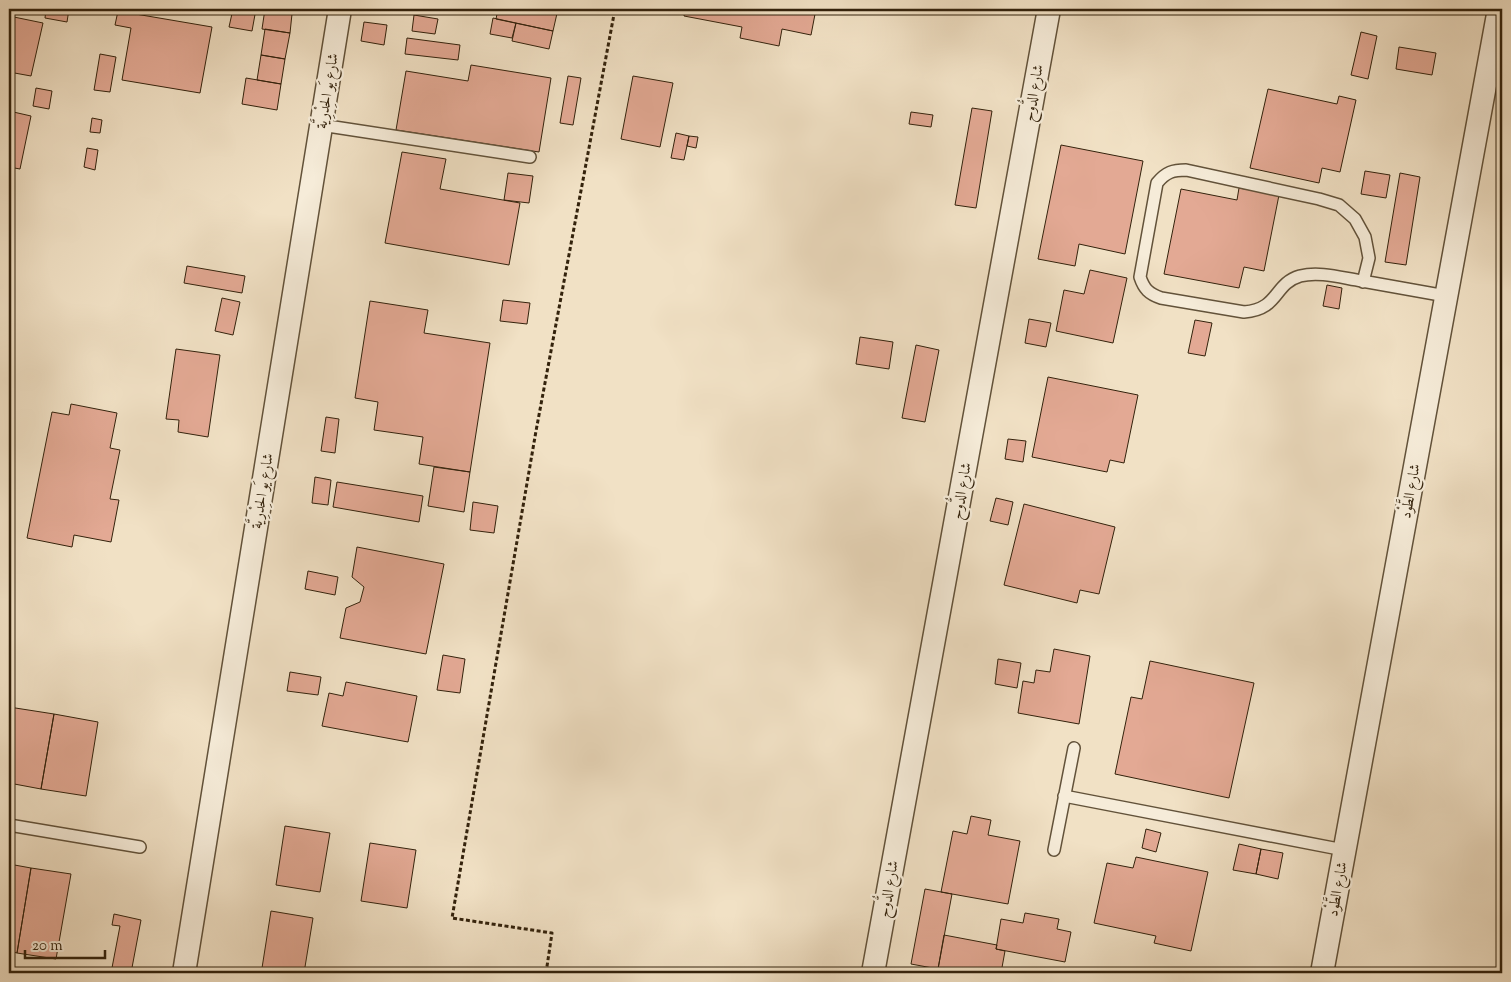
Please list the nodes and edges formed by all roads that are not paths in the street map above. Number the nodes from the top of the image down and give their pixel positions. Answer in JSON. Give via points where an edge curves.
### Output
{"nodes":[{"id":1,"x":340,"y":9,"type":"edge"},
{"id":2,"x":1049,"y":9,"type":"edge"},
{"id":3,"x":1499,"y":9,"type":"edge"},
{"id":4,"x":321,"y":125,"type":"junction"},
{"id":5,"x":530,"y":158,"type":"dead end"},
{"id":6,"x":1363,"y":282,"type":"junction"},
{"id":7,"x":1446,"y":296,"type":"junction"},
{"id":8,"x":1074,"y":748,"type":"dead end"},
{"id":9,"x":1064,"y":796,"type":"junction"},
{"id":10,"x":9,"y":825,"type":"edge"},
{"id":11,"x":140,"y":848,"type":"dead end"},
{"id":12,"x":1054,"y":850,"type":"dead end"},
{"id":13,"x":1344,"y":850,"type":"junction"},
{"id":14,"x":184,"y":973,"type":"edge"},
{"id":15,"x":873,"y":973,"type":"edge"},
{"id":16,"x":1322,"y":973,"type":"edge"}],
"edges":[{"from":1,"to":4,"type":"street","name":"شارع يَو الحِدْرِيَّة"},
{"from":2,"to":15,"type":"street","name":"شارع الدُّوح"},
{"from":3,"to":7,"type":"street","name":"شارع الطَّوْد"},
{"from":4,"to":5,"type":"lane"},
{"from":4,"to":14,"type":"street","name":"شارع يَو الحِدْرِيَّة"},
{"from":6,"to":6,"type":"lane","via":[[1319,274],[1299,277],[1282,288],[1263,309],[1244,312],[1151,294],[1143,287],[1140,276],[1157,182],[1165,174],[1186,170],[1339,205],[1355,219],[1365,237],[1368,258]]},
{"from":6,"to":7,"type":"lane"},
{"from":7,"to":13,"type":"street","name":"شارع الطَّوْد"},
{"from":8,"to":9,"type":"lane"},
{"from":9,"to":12,"type":"lane"},
{"from":9,"to":13,"type":"lane"},
{"from":10,"to":11,"type":"lane"},
{"from":13,"to":16,"type":"street","name":"شارع الطَّوْد"}]}
